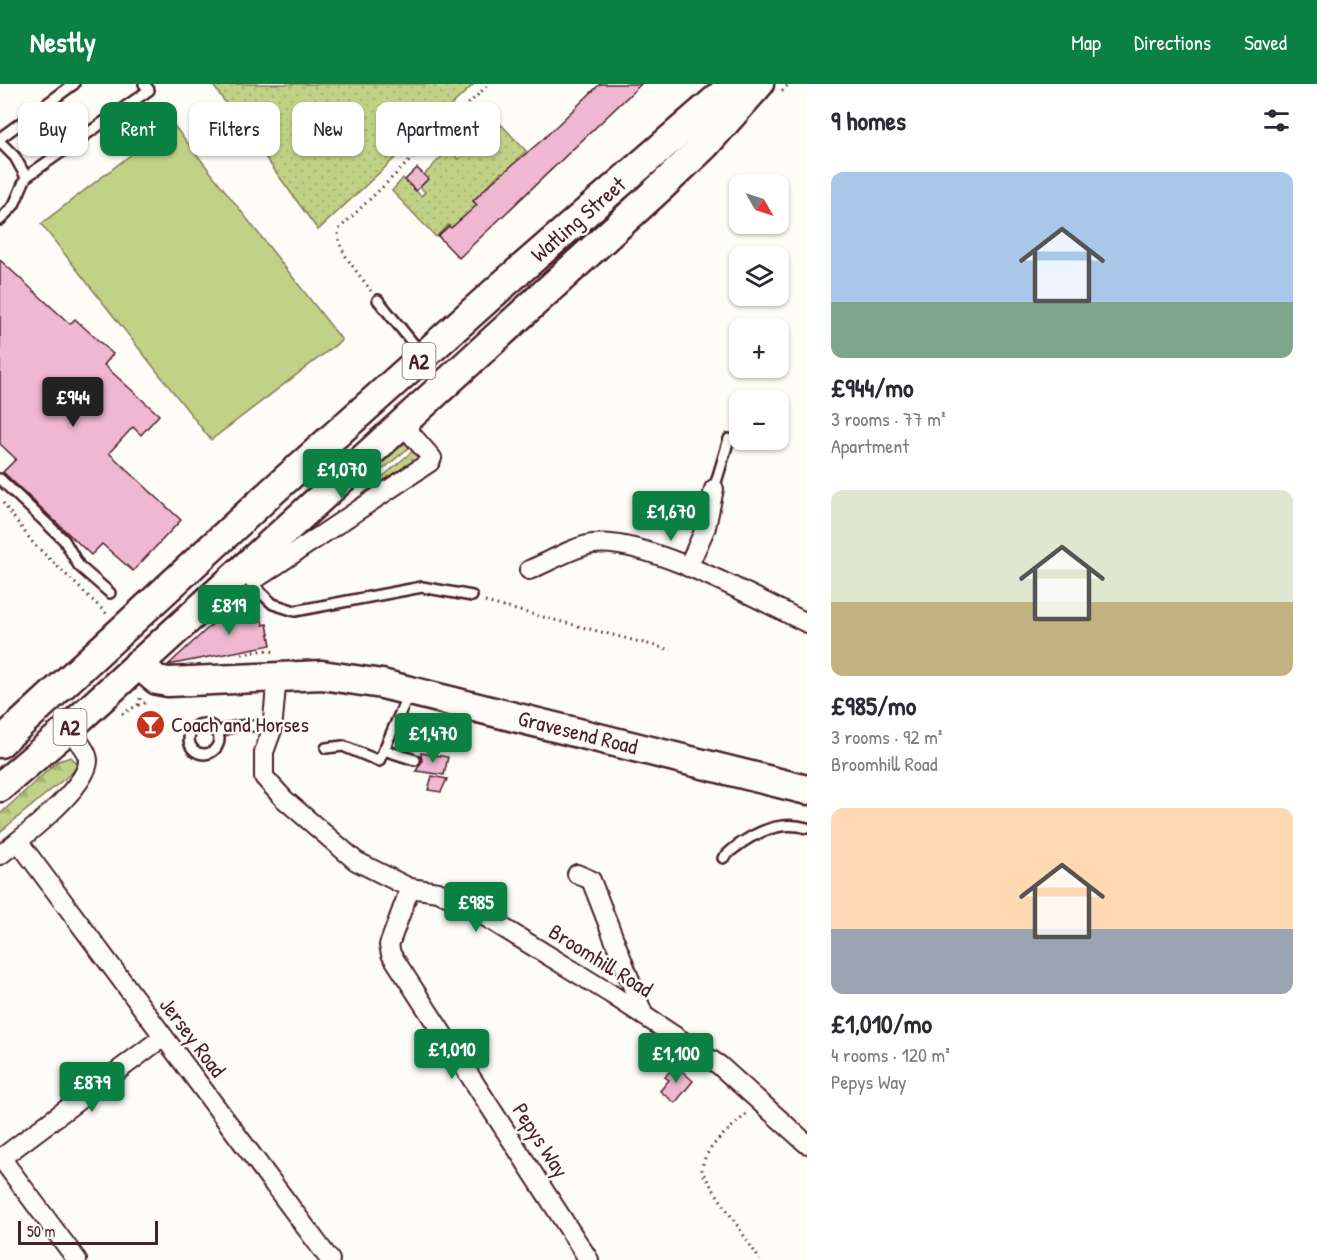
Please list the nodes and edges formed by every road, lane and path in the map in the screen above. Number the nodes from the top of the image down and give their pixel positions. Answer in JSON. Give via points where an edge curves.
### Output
{"nodes":[{"id":1,"x":74,"y":84,"type":"edge"},
{"id":2,"x":144,"y":84,"type":"edge"},
{"id":3,"x":489,"y":84,"type":"edge"},
{"id":4,"x":734,"y":84,"type":"edge"},
{"id":5,"x":759,"y":84,"type":"edge"},
{"id":6,"x":0,"y":140,"type":"edge"},
{"id":7,"x":26,"y":177,"type":"junction"},
{"id":8,"x":0,"y":220,"type":"edge"},
{"id":9,"x":556,"y":282,"type":"junction"},
{"id":10,"x":378,"y":300,"type":"joint"},
{"id":11,"x":424,"y":357,"type":"junction"},
{"id":12,"x":402,"y":424,"type":"junction"},
{"id":13,"x":729,"y":439,"type":"dead end"},
{"id":14,"x":0,"y":479,"type":"edge"},
{"id":15,"x":714,"y":489,"type":"joint"},
{"id":16,"x":229,"y":532,"type":"junction"},
{"id":17,"x":688,"y":567,"type":"junction"},
{"id":18,"x":530,"y":570,"type":"dead end"},
{"id":19,"x":246,"y":574,"type":"junction"},
{"id":20,"x":110,"y":593,"type":"dead end"},
{"id":21,"x":472,"y":596,"type":"joint"},
{"id":22,"x":807,"y":623,"type":"edge"},
{"id":23,"x":671,"y":650,"type":"dead end"},
{"id":24,"x":138,"y":664,"type":"junction"},
{"id":25,"x":277,"y":676,"type":"junction"},
{"id":26,"x":410,"y":690,"type":"junction"},
{"id":27,"x":57,"y":715,"type":"junction"},
{"id":28,"x":272,"y":730,"type":"junction"},
{"id":29,"x":217,"y":733,"type":"dead end"},
{"id":30,"x":0,"y":743,"type":"edge"},
{"id":31,"x":326,"y":748,"type":"dead end"},
{"id":32,"x":384,"y":750,"type":"junction"},
{"id":33,"x":415,"y":760,"type":"dead end"},
{"id":34,"x":0,"y":766,"type":"edge"},
{"id":35,"x":0,"y":787,"type":"edge"},
{"id":36,"x":807,"y":790,"type":"edge"},
{"id":37,"x":807,"y":828,"type":"edge"},
{"id":38,"x":18,"y":842,"type":"junction"},
{"id":39,"x":0,"y":855,"type":"edge"},
{"id":40,"x":723,"y":858,"type":"dead end"},
{"id":41,"x":577,"y":874,"type":"dead end"},
{"id":42,"x":410,"y":888,"type":"junction"},
{"id":43,"x":644,"y":1016,"type":"junction"},
{"id":44,"x":163,"y":1037,"type":"junction"},
{"id":45,"x":760,"y":1100,"type":"junction"},
{"id":46,"x":807,"y":1144,"type":"edge"},
{"id":47,"x":1,"y":1158,"type":"edge"},
{"id":48,"x":77,"y":1260,"type":"edge"},
{"id":49,"x":330,"y":1260,"type":"edge"},
{"id":50,"x":589,"y":1260,"type":"edge"},
{"id":51,"x":760,"y":1260,"type":"edge"}],
"edges":[{"from":1,"to":6,"type":"lane"},
{"from":2,"to":7,"type":"lane","via":[[149,90]]},
{"from":3,"to":10,"type":"path","via":[[338,230],[337,240],[344,253]]},
{"from":4,"to":11,"type":"main road","name":"Watling Street","number":"A2"},
{"from":5,"to":9,"type":"main road","name":"Watling Street","number":"A2","via":[[703,148]]},
{"from":6,"to":7,"type":"lane"},
{"from":7,"to":8,"type":"lane","via":[[14,205]]},
{"from":9,"to":11,"type":"main road","name":"Watling Street","via":[[512,302],[444,362],[435,366]]},
{"from":9,"to":12,"type":"main road","name":"Watling Street","number":"A2"},
{"from":10,"to":11,"type":"lane"},
{"from":11,"to":16,"type":"main road","name":"Watling Street","number":"A2"},
{"from":12,"to":16,"type":"main road","name":"Watling Street","via":[[391,411],[385,411],[272,513]]},
{"from":12,"to":19,"type":"main road","name":"Watling Street","number":"A2"},
{"from":12,"to":19,"type":"street","name":"Watling Street","via":[[430,453],[430,462],[262,575]]},
{"from":13,"to":15,"type":"lane"},
{"from":14,"to":20,"type":"lane","via":[[64,540],[79,566]]},
{"from":15,"to":17,"type":"street","via":[[706,527]]},
{"from":16,"to":27,"type":"main road","name":"Watling Street","number":"A2","via":[[109,642]]},
{"from":17,"to":18,"type":"street","via":[[633,546],[592,544]]},
{"from":17,"to":22,"type":"street"},
{"from":19,"to":21,"type":"lane","via":[[273,604],[296,610],[422,587]]},
{"from":19,"to":24,"type":"main road","name":"Watling Street","number":"A2"},
{"from":21,"to":23,"type":"path"},
{"from":24,"to":25,"type":"main road","name":"Gravesend Road","via":[[158,680],[168,682]]},
{"from":24,"to":27,"type":"main road","number":"A2"},
{"from":25,"to":26,"type":"main road","name":"Gravesend Road","via":[[322,675]]},
{"from":25,"to":28,"type":"street","name":"Broomhill Road"},
{"from":26,"to":32,"type":"lane"},
{"from":26,"to":36,"type":"main road","name":"Gravesend Road"},
{"from":27,"to":30,"type":"main road","number":"A2"},
{"from":27,"to":34,"type":"main road","number":"A2"},
{"from":27,"to":35,"type":"main road","number":"A2"},
{"from":27,"to":38,"type":"street","via":[[87,755],[86,771],[56,807]]},
{"from":28,"to":29,"type":"lane","via":[[235,725]]},
{"from":28,"to":42,"type":"street","name":"Broomhill Road","via":[[264,752],[264,777],[356,861]]},
{"from":31,"to":32,"type":"lane","via":[[343,746],[379,761]]},
{"from":32,"to":33,"type":"lane"},
{"from":37,"to":40,"type":"lane","via":[[795,824],[777,826],[739,843]]},
{"from":38,"to":39,"type":"street"},
{"from":38,"to":44,"type":"street","name":"Jersey Road"},
{"from":41,"to":43,"type":"street","via":[[591,880]]},
{"from":42,"to":43,"type":"street","name":"Broomhill Road","via":[[438,892],[466,905]]},
{"from":42,"to":50,"type":"street","name":"Pepys Way","via":[[391,939],[391,954]]},
{"from":43,"to":45,"type":"street","name":"Broomhill Road","via":[[720,1065]]},
{"from":44,"to":47,"type":"street"},
{"from":44,"to":49,"type":"street","name":"Jersey Road"},
{"from":45,"to":46,"type":"street","name":"Broomhill Road"},
{"from":45,"to":51,"type":"path","via":[[701,1162],[702,1172]]},
{"from":47,"to":48,"type":"street"}]}
